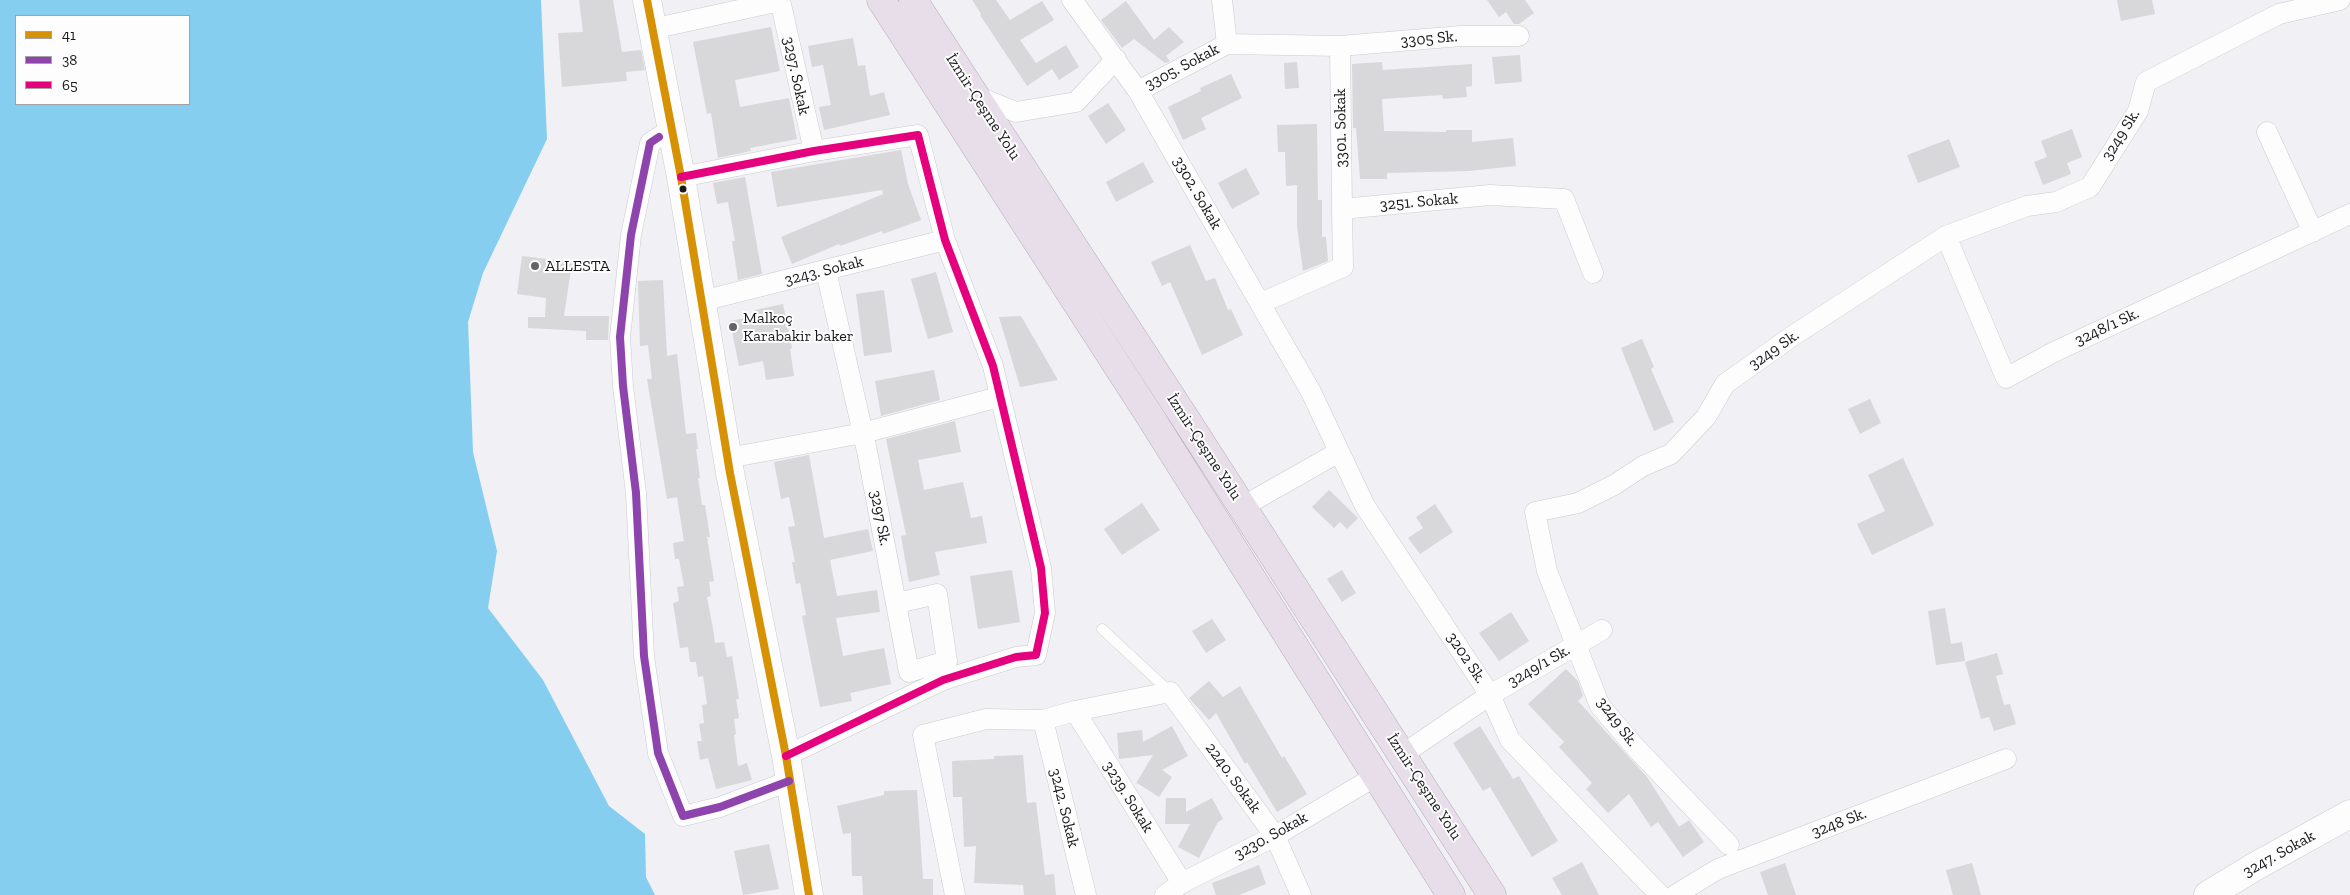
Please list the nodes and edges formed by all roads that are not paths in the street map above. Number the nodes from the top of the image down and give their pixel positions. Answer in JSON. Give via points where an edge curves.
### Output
{"nodes":[{"id":1,"x":647,"y":0,"type":"edge"},
{"id":2,"x":881,"y":0,"type":"edge"},
{"id":3,"x":913,"y":0,"type":"edge"},
{"id":4,"x":1072,"y":0,"type":"edge"},
{"id":5,"x":1222,"y":0,"type":"edge"},
{"id":6,"x":2340,"y":0,"type":"edge"},
{"id":7,"x":780,"y":1,"type":"edge"},
{"id":8,"x":652,"y":29,"type":"junction"},
{"id":9,"x":1519,"y":36,"type":"dead end"},
{"id":10,"x":1227,"y":44,"type":"junction"},
{"id":11,"x":1340,"y":46,"type":"junction"},
{"id":12,"x":1116,"y":59,"type":"junction"},
{"id":13,"x":1138,"y":91,"type":"junction"},
{"id":14,"x":976,"y":96,"type":"junction"},
{"id":15,"x":671,"y":129,"type":"junction"},
{"id":16,"x":2267,"y":132,"type":"dead end"},
{"id":17,"x":814,"y":151,"type":"junction"},
{"id":18,"x":681,"y":177,"type":"junction"},
{"id":19,"x":1342,"y":209,"type":"junction"},
{"id":20,"x":2350,"y":214,"type":"edge"},
{"id":21,"x":2313,"y":232,"type":"junction"},
{"id":22,"x":1946,"y":236,"type":"junction"},
{"id":23,"x":945,"y":240,"type":"junction"},
{"id":24,"x":826,"y":271,"type":"junction"},
{"id":25,"x":1593,"y":273,"type":"dead end"},
{"id":26,"x":702,"y":301,"type":"junction"},
{"id":27,"x":1261,"y":302,"type":"junction"},
{"id":28,"x":1311,"y":392,"type":"joint"},
{"id":29,"x":999,"y":397,"type":"junction"},
{"id":30,"x":863,"y":433,"type":"junction"},
{"id":31,"x":1339,"y":452,"type":"junction"},
{"id":32,"x":728,"y":458,"type":"junction"},
{"id":33,"x":1242,"y":507,"type":"junction"},
{"id":34,"x":896,"y":604,"type":"dead end"},
{"id":35,"x":1102,"y":629,"type":"dead end"},
{"id":36,"x":1602,"y":630,"type":"dead end"},
{"id":37,"x":1575,"y":645,"type":"junction"},
{"id":38,"x":1170,"y":692,"type":"junction"},
{"id":39,"x":1490,"y":695,"type":"junction"},
{"id":40,"x":1075,"y":711,"type":"junction"},
{"id":41,"x":1044,"y":720,"type":"junction"},
{"id":42,"x":1403,"y":754,"type":"junction"},
{"id":43,"x":2006,"y":759,"type":"dead end"},
{"id":44,"x":787,"y":768,"type":"junction"},
{"id":45,"x":1376,"y":776,"type":"junction"},
{"id":46,"x":2350,"y":814,"type":"edge"},
{"id":47,"x":1275,"y":836,"type":"junction"},
{"id":48,"x":1729,"y":845,"type":"dead end"},
{"id":49,"x":1182,"y":883,"type":"junction"},
{"id":50,"x":809,"y":895,"type":"edge"},
{"id":51,"x":956,"y":895,"type":"edge"},
{"id":52,"x":1086,"y":895,"type":"edge"},
{"id":53,"x":1165,"y":895,"type":"edge"},
{"id":54,"x":1301,"y":895,"type":"edge"},
{"id":55,"x":1451,"y":895,"type":"edge"},
{"id":56,"x":1492,"y":895,"type":"edge"},
{"id":57,"x":1660,"y":895,"type":"edge"},
{"id":58,"x":1675,"y":895,"type":"edge"},
{"id":59,"x":2208,"y":895,"type":"edge"}],
"edges":[{"from":1,"to":8,"type":"street"},
{"from":2,"to":45,"type":"highway","name":"İzmir-Çeşme Yolu","via":[[1146,409]]},
{"from":3,"to":14,"type":"highway","name":"İzmir-Çeşme Yolu"},
{"from":4,"to":12,"type":"street","name":"3302. Sokak"},
{"from":5,"to":10,"type":"street"},
{"from":6,"to":22,"type":"street","name":"3249 Sk.","via":[[2279,14],[2146,82],[2138,111],[2090,187],[2056,202],[2027,206]]},
{"from":7,"to":8,"type":"street"},
{"from":7,"to":17,"type":"street","name":"3297. Sokak"},
{"from":8,"to":15,"type":"street"},
{"from":9,"to":11,"type":"street","name":"3305 Sk.","via":[[1461,36]]},
{"from":10,"to":11,"type":"street","name":"3305 Sk."},
{"from":10,"to":13,"type":"street","name":"3305. Sokak"},
{"from":11,"to":19,"type":"street","name":"3301. Sokak"},
{"from":12,"to":13,"type":"street","name":"3302. Sokak"},
{"from":12,"to":14,"type":"street","via":[[1076,102],[1016,112]]},
{"from":13,"to":27,"type":"street","name":"3302. Sokak"},
{"from":14,"to":33,"type":"highway","name":"İzmir-Çeşme Yolu"},
{"from":15,"to":18,"type":"street"},
{"from":15,"to":44,"type":"street","via":[[650,143],[630,235],[620,337],[622,386],[636,493],[646,666],[658,753],[683,816],[720,807]]},
{"from":16,"to":21,"type":"street"},
{"from":17,"to":18,"type":"street"},
{"from":17,"to":23,"type":"street","via":[[918,136]]},
{"from":18,"to":26,"type":"street"},
{"from":19,"to":25,"type":"street","name":"3251. Sokak","via":[[1490,195],[1564,199]]},
{"from":19,"to":27,"type":"street","via":[[1343,267]]},
{"from":20,"to":21,"type":"street","name":"3248/1 Sk."},
{"from":21,"to":22,"type":"street","name":"3248/1 Sk.","via":[[2054,352],[2006,378]]},
{"from":22,"to":37,"type":"street","name":"3249 Sk.","via":[[1725,384],[1706,417],[1671,454],[1578,503],[1535,512],[1547,571]]},
{"from":23,"to":24,"type":"street","name":"3243. Sokak"},
{"from":23,"to":29,"type":"street","via":[[993,366]]},
{"from":24,"to":26,"type":"street","name":"3243. Sokak"},
{"from":24,"to":30,"type":"street","name":"3297 Sk."},
{"from":26,"to":32,"type":"street"},
{"from":27,"to":28,"type":"street","name":"3302. Sokak"},
{"from":28,"to":31,"type":"street","name":"3202 Sk."},
{"from":29,"to":30,"type":"street"},
{"from":29,"to":44,"type":"street","via":[[1041,568],[1045,613],[1036,655],[1016,657],[943,680]]},
{"from":30,"to":32,"type":"street"},
{"from":30,"to":34,"type":"street","name":"3297 Sk."},
{"from":31,"to":33,"type":"street"},
{"from":31,"to":39,"type":"street","name":"3202 Sk.","via":[[1364,506]]},
{"from":32,"to":44,"type":"street"},
{"from":33,"to":42,"type":"highway","name":"İzmir-Çeşme Yolu"},
{"from":35,"to":38,"type":"lane"},
{"from":36,"to":37,"type":"street","name":"3249/1 Sk."},
{"from":37,"to":39,"type":"street","name":"3249/1 Sk."},
{"from":37,"to":48,"type":"street","name":"3249 Sk.","via":[[1600,706]]},
{"from":38,"to":40,"type":"street"},
{"from":38,"to":47,"type":"street","name":"2240. Sokak"},
{"from":39,"to":42,"type":"street","name":"3249/1 Sk."},
{"from":39,"to":57,"type":"street","name":"3202 Sk.","via":[[1510,740]]},
{"from":40,"to":41,"type":"street"},
{"from":40,"to":49,"type":"street","name":"3239. Sokak"},
{"from":41,"to":51,"type":"street","via":[[986,719],[923,735]]},
{"from":41,"to":52,"type":"street","name":"3242. Sokak"},
{"from":42,"to":56,"type":"highway","name":"İzmir-Çeşme Yolu"},
{"from":43,"to":58,"type":"street","name":"3248 Sk.","via":[[1718,869]]},
{"from":44,"to":50,"type":"street"},
{"from":45,"to":47,"type":"street","name":"3230. Sokak"},
{"from":45,"to":55,"type":"highway","name":"İzmir-Çeşme Yolu"},
{"from":46,"to":59,"type":"street","name":"3247. Sokak"},
{"from":47,"to":49,"type":"street","name":"3230. Sokak"},
{"from":47,"to":54,"type":"street","name":"2240. Sokak"},
{"from":49,"to":53,"type":"street","name":"3230. Sokak"}]}
